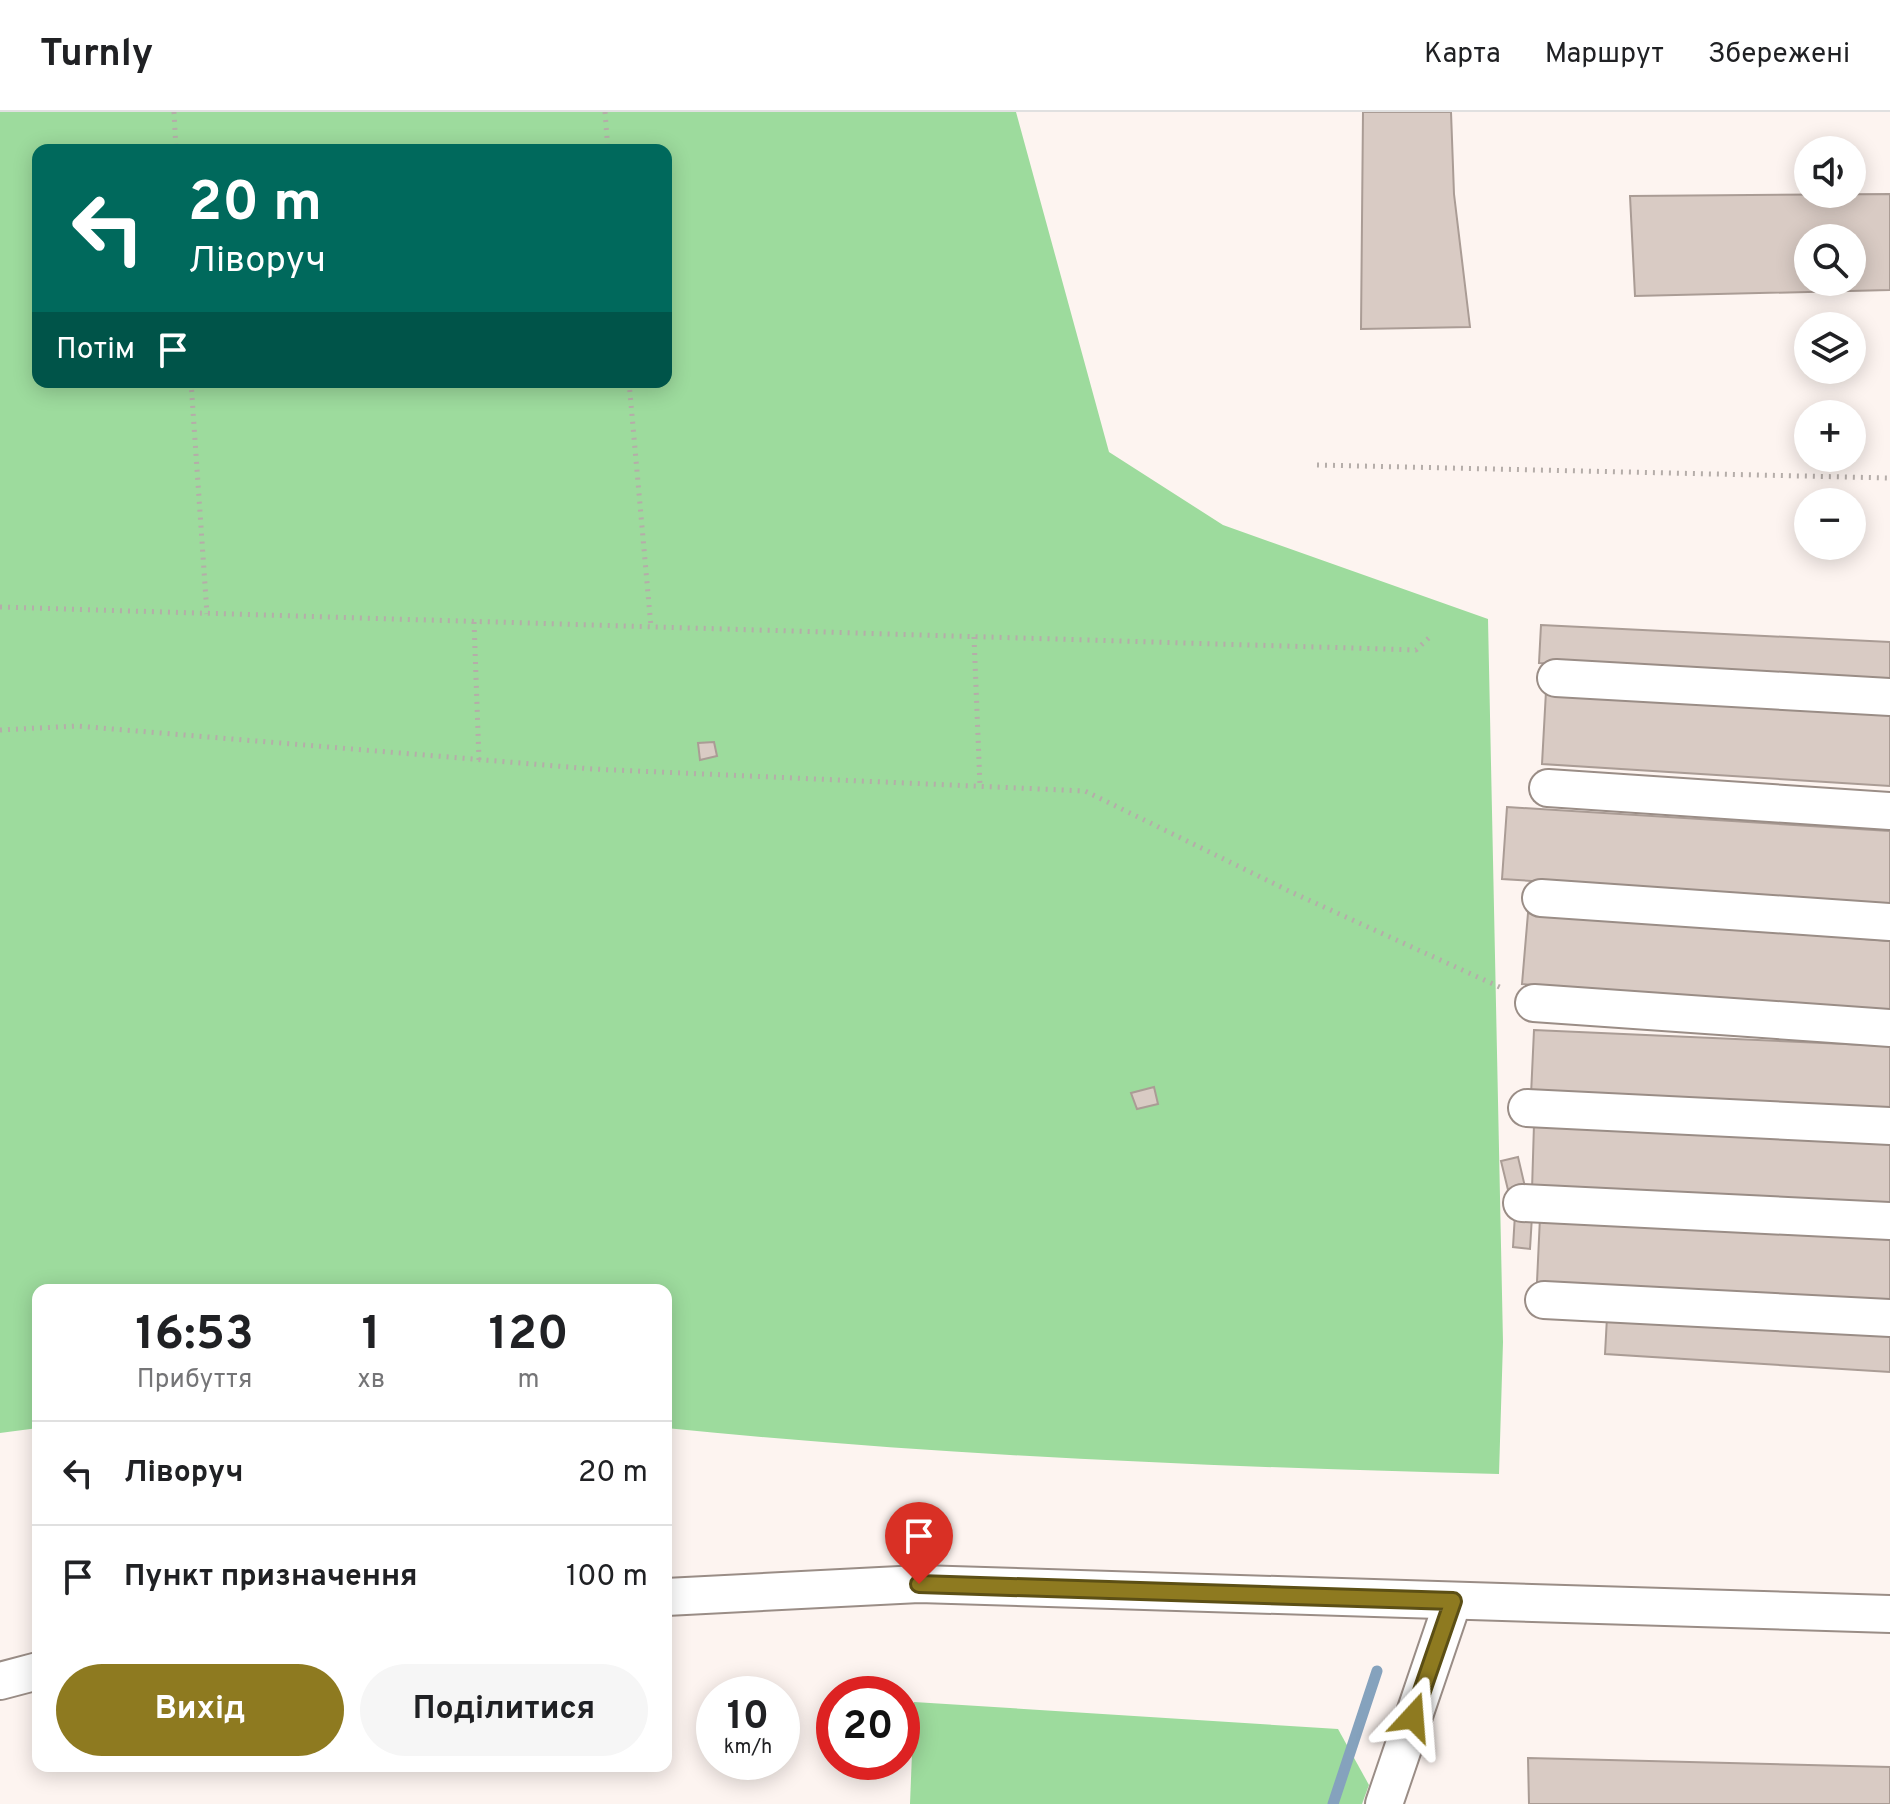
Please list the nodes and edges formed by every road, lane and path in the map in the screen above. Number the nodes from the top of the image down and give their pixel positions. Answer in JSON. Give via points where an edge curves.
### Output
{"nodes":[{"id":1,"x":174,"y":112,"type":"edge"},
{"id":2,"x":605,"y":112,"type":"edge"},
{"id":3,"x":176,"y":144,"type":"edge"},
{"id":4,"x":608,"y":144,"type":"edge"},
{"id":5,"x":191,"y":388,"type":"edge"},
{"id":6,"x":630,"y":388,"type":"edge"},
{"id":7,"x":1317,"y":465,"type":"dead end"},
{"id":8,"x":1890,"y":478,"type":"edge"},
{"id":9,"x":0,"y":607,"type":"edge"},
{"id":10,"x":207,"y":614,"type":"junction"},
{"id":11,"x":474,"y":622,"type":"junction"},
{"id":12,"x":651,"y":627,"type":"junction"},
{"id":13,"x":1433,"y":634,"type":"dead end"},
{"id":14,"x":974,"y":637,"type":"junction"},
{"id":15,"x":1556,"y":678,"type":"dead end"},
{"id":16,"x":1890,"y":697,"type":"edge"},
{"id":17,"x":0,"y":730,"type":"edge"},
{"id":18,"x":479,"y":760,"type":"junction"},
{"id":19,"x":980,"y":786,"type":"junction"},
{"id":20,"x":1548,"y":788,"type":"dead end"},
{"id":21,"x":1890,"y":811,"type":"edge"},
{"id":22,"x":1541,"y":898,"type":"dead end"},
{"id":23,"x":1890,"y":922,"type":"edge"},
{"id":24,"x":1534,"y":1003,"type":"joint"},
{"id":25,"x":1890,"y":1028,"type":"edge"},
{"id":26,"x":1527,"y":1108,"type":"dead end"},
{"id":27,"x":1890,"y":1126,"type":"edge"},
{"id":28,"x":1522,"y":1203,"type":"dead end"},
{"id":29,"x":1890,"y":1221,"type":"edge"},
{"id":30,"x":1544,"y":1300,"type":"dead end"},
{"id":31,"x":1890,"y":1318,"type":"edge"},
{"id":32,"x":672,"y":1597,"type":"edge"},
{"id":33,"x":1453,"y":1601,"type":"junction"},
{"id":34,"x":1890,"y":1614,"type":"edge"},
{"id":35,"x":32,"y":1673,"type":"edge"},
{"id":36,"x":0,"y":1681,"type":"edge"},
{"id":37,"x":1384,"y":1804,"type":"edge"}],
"edges":[{"from":1,"to":3,"type":"path"},
{"from":2,"to":4,"type":"path"},
{"from":5,"to":10,"type":"path"},
{"from":6,"to":12,"type":"path"},
{"from":7,"to":8,"type":"path"},
{"from":9,"to":10,"type":"path"},
{"from":10,"to":11,"type":"path"},
{"from":11,"to":12,"type":"path"},
{"from":11,"to":18,"type":"path"},
{"from":12,"to":14,"type":"path"},
{"from":13,"to":14,"type":"path","via":[[1416,650]]},
{"from":14,"to":19,"type":"path"},
{"from":15,"to":16,"type":"lane"},
{"from":17,"to":18,"type":"path","via":[[77,726]]},
{"from":18,"to":19,"type":"path"},
{"from":19,"to":24,"type":"path","via":[[1085,791]]},
{"from":20,"to":21,"type":"lane"},
{"from":22,"to":23,"type":"lane"},
{"from":24,"to":25,"type":"lane"},
{"from":26,"to":27,"type":"lane"},
{"from":28,"to":29,"type":"lane"},
{"from":30,"to":31,"type":"lane"},
{"from":32,"to":33,"type":"lane","via":[[919,1584]]},
{"from":33,"to":34,"type":"lane"},
{"from":33,"to":37,"type":"lane"},
{"from":35,"to":36,"type":"lane"}]}
